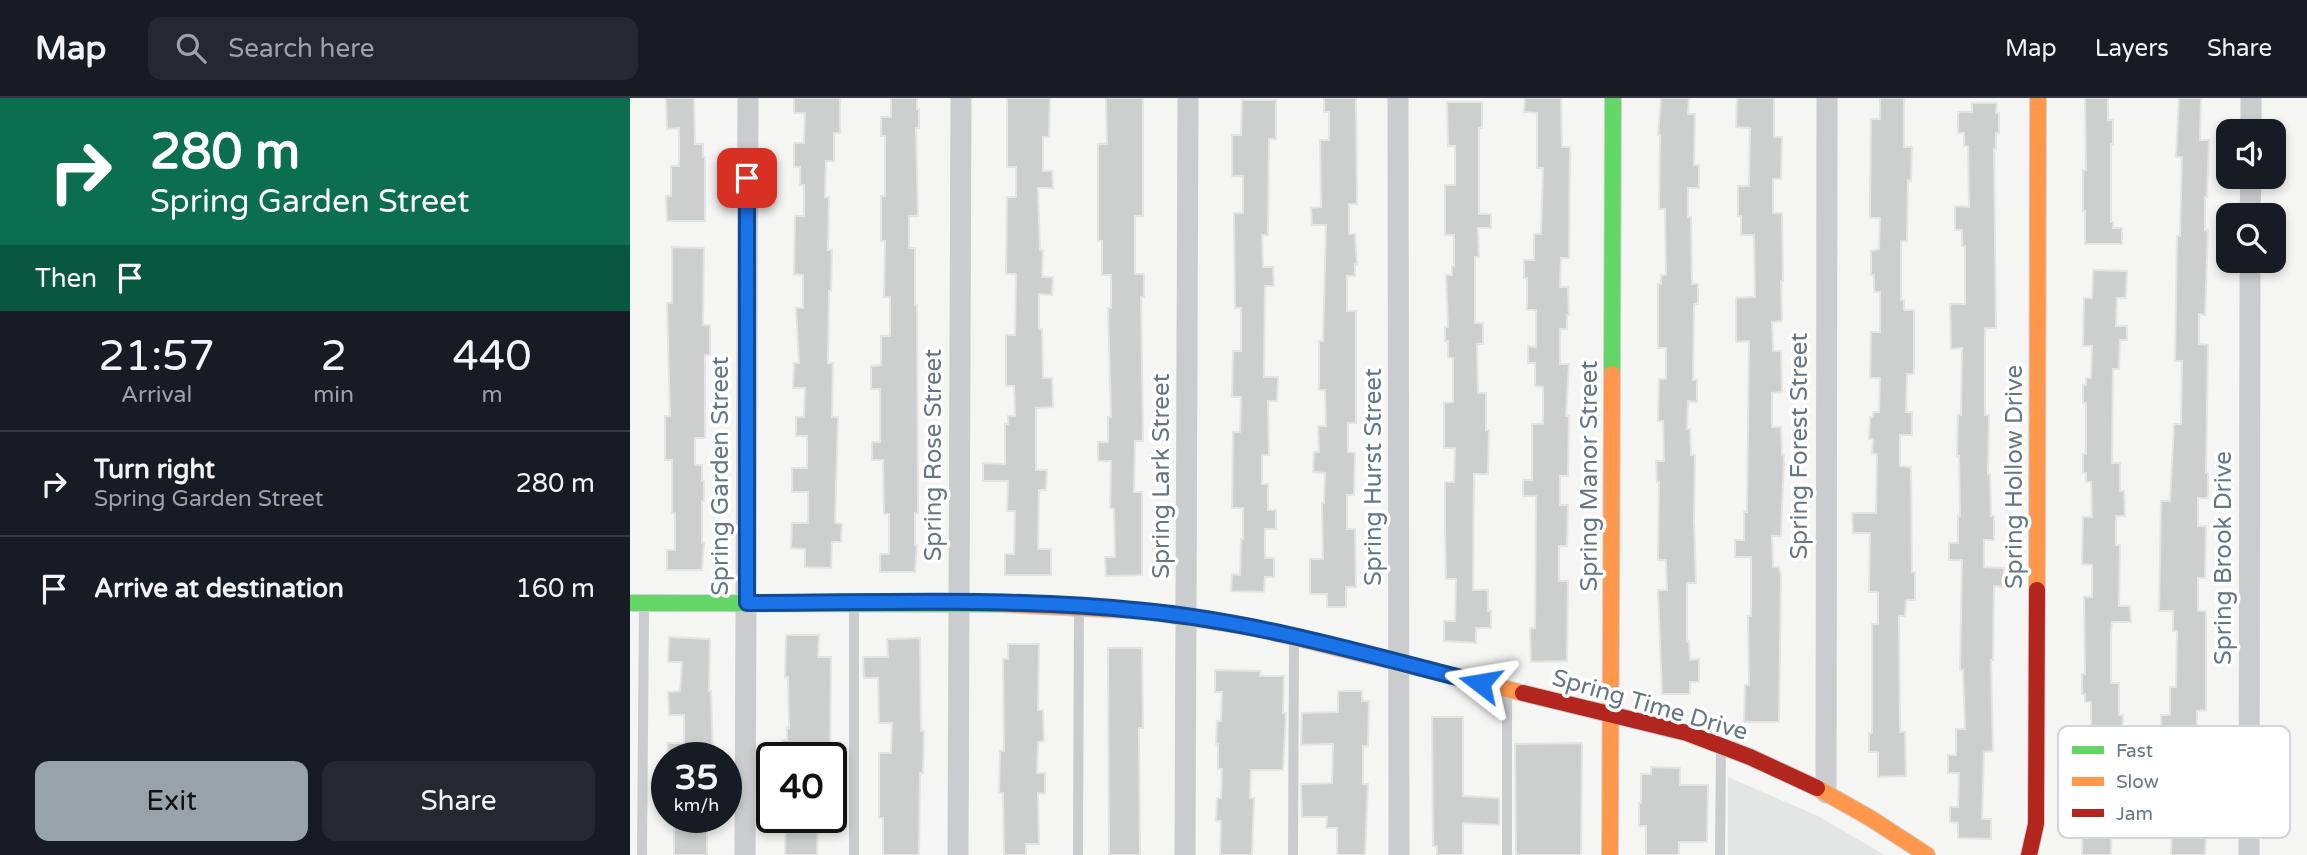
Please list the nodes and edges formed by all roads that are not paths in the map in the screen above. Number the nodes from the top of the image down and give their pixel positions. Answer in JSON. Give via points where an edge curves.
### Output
{"nodes":[{"id":1,"x":748,"y":98,"type":"edge"},
{"id":2,"x":961,"y":98,"type":"edge"},
{"id":3,"x":1188,"y":98,"type":"edge"},
{"id":4,"x":1398,"y":98,"type":"edge"},
{"id":5,"x":1613,"y":98,"type":"edge"},
{"id":6,"x":1827,"y":98,"type":"edge"},
{"id":7,"x":2038,"y":98,"type":"edge"},
{"id":8,"x":2251,"y":98,"type":"edge"},
{"id":9,"x":2251,"y":119,"type":"edge"},
{"id":10,"x":2250,"y":273,"type":"edge"},
{"id":11,"x":637,"y":603,"type":"edge"},
{"id":12,"x":747,"y":603,"type":"junction"},
{"id":13,"x":854,"y":603,"type":"junction"},
{"id":14,"x":958,"y":603,"type":"junction"},
{"id":15,"x":1079,"y":606,"type":"junction"},
{"id":16,"x":1187,"y":616,"type":"junction"},
{"id":17,"x":1294,"y":637,"type":"junction"},
{"id":18,"x":1400,"y":663,"type":"junction"},
{"id":19,"x":1507,"y":689,"type":"junction"},
{"id":20,"x":1611,"y":714,"type":"junction"},
{"id":21,"x":2249,"y":726,"type":"edge"},
{"id":22,"x":1721,"y":745,"type":"junction"},
{"id":23,"x":1826,"y":793,"type":"junction"},
{"id":24,"x":642,"y":855,"type":"edge"},
{"id":25,"x":745,"y":855,"type":"edge"},
{"id":26,"x":854,"y":855,"type":"edge"},
{"id":27,"x":958,"y":855,"type":"edge"},
{"id":28,"x":1078,"y":855,"type":"edge"},
{"id":29,"x":1185,"y":855,"type":"edge"},
{"id":30,"x":1293,"y":855,"type":"edge"},
{"id":31,"x":1399,"y":855,"type":"edge"},
{"id":32,"x":1507,"y":855,"type":"edge"},
{"id":33,"x":1610,"y":855,"type":"edge"},
{"id":34,"x":1720,"y":855,"type":"edge"},
{"id":35,"x":1927,"y":855,"type":"edge"},
{"id":36,"x":2029,"y":855,"type":"edge"}],
"edges":[{"from":1,"to":12,"type":"street","name":"Spring Garden Street"},
{"from":2,"to":14,"type":"street","name":"Spring Rose Street"},
{"from":3,"to":16,"type":"street","name":"Spring Lark Street"},
{"from":4,"to":18,"type":"street","name":"Spring Hurst Street"},
{"from":5,"to":20,"type":"street","name":"Spring Manor Street"},
{"from":6,"to":23,"type":"street","name":"Spring Forest Street"},
{"from":7,"to":36,"type":"street","name":"Spring Hollow Drive","via":[[2036,824]]},
{"from":8,"to":9,"type":"street"},
{"from":10,"to":21,"type":"street","name":"Spring Brook Drive"},
{"from":11,"to":12,"type":"street","name":"Spring Time Drive"},
{"from":11,"to":24,"type":"lane"},
{"from":12,"to":13,"type":"street","name":"Spring Time Drive"},
{"from":12,"to":25,"type":"street","name":"Spring Garden Street"},
{"from":13,"to":14,"type":"street","name":"Spring Time Drive"},
{"from":13,"to":26,"type":"lane"},
{"from":14,"to":15,"type":"street","name":"Spring Time Drive"},
{"from":14,"to":27,"type":"street","name":"Spring Rose Street"},
{"from":15,"to":16,"type":"street","name":"Spring Time Drive"},
{"from":15,"to":28,"type":"lane"},
{"from":16,"to":17,"type":"street","name":"Spring Time Drive"},
{"from":16,"to":29,"type":"street","name":"Spring Lark Street"},
{"from":17,"to":18,"type":"street","name":"Spring Time Drive"},
{"from":17,"to":30,"type":"lane"},
{"from":18,"to":19,"type":"street","name":"Spring Time Drive"},
{"from":18,"to":31,"type":"street","name":"Spring Hurst Street"},
{"from":19,"to":20,"type":"street","name":"Spring Time Drive"},
{"from":19,"to":32,"type":"lane"},
{"from":20,"to":22,"type":"street","name":"Spring Time Drive"},
{"from":20,"to":33,"type":"street","name":"Spring Manor Street"},
{"from":22,"to":23,"type":"street","name":"Spring Time Drive"},
{"from":22,"to":34,"type":"lane"},
{"from":23,"to":35,"type":"street","name":"Spring Time Drive"}]}
